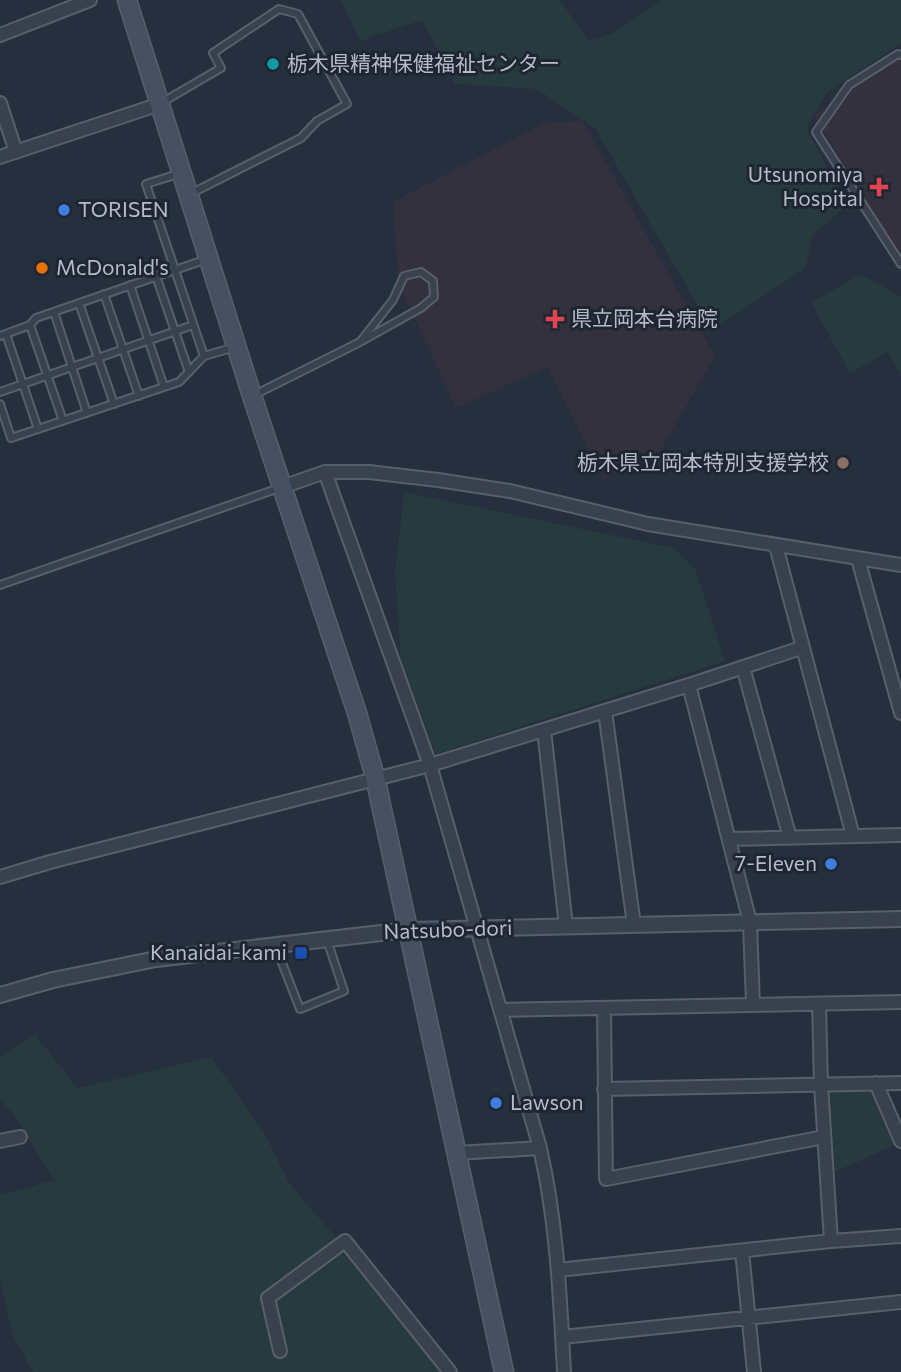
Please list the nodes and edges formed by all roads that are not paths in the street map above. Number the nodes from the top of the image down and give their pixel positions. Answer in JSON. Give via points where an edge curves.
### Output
{"nodes":[{"id":1,"x":89,"y":0,"type":"edge"},
{"id":2,"x":127,"y":0,"type":"edge"},
{"id":3,"x":0,"y":36,"type":"edge"},
{"id":4,"x":901,"y":55,"type":"edge"},
{"id":5,"x":0,"y":103,"type":"edge"},
{"id":6,"x":160,"y":104,"type":"junction"},
{"id":7,"x":16,"y":152,"type":"junction"},
{"id":8,"x":0,"y":158,"type":"edge"},
{"id":9,"x":181,"y":173,"type":"junction"},
{"id":10,"x":188,"y":195,"type":"junction"},
{"id":11,"x":208,"y":259,"type":"junction"},
{"id":12,"x":901,"y":264,"type":"edge"},
{"id":13,"x":174,"y":270,"type":"junction"},
{"id":14,"x":156,"y":276,"type":"junction"},
{"id":15,"x":130,"y":285,"type":"junction"},
{"id":16,"x":104,"y":294,"type":"junction"},
{"id":17,"x":79,"y":303,"type":"junction"},
{"id":18,"x":54,"y":312,"type":"junction"},
{"id":19,"x":30,"y":325,"type":"junction"},
{"id":20,"x":193,"y":325,"type":"junction"},
{"id":21,"x":175,"y":331,"type":"junction"},
{"id":22,"x":3,"y":335,"type":"edge"},
{"id":23,"x":149,"y":340,"type":"junction"},
{"id":24,"x":360,"y":342,"type":"junction"},
{"id":25,"x":236,"y":346,"type":"junction"},
{"id":26,"x":123,"y":349,"type":"junction"},
{"id":27,"x":204,"y":356,"type":"junction"},
{"id":28,"x":98,"y":358,"type":"junction"},
{"id":29,"x":72,"y":366,"type":"junction"},
{"id":30,"x":189,"y":372,"type":"junction"},
{"id":31,"x":48,"y":375,"type":"junction"},
{"id":32,"x":22,"y":384,"type":"junction"},
{"id":33,"x":164,"y":387,"type":"junction"},
{"id":34,"x":0,"y":392,"type":"edge"},
{"id":35,"x":139,"y":396,"type":"junction"},
{"id":36,"x":252,"y":396,"type":"junction"},
{"id":37,"x":0,"y":404,"type":"edge"},
{"id":38,"x":114,"y":404,"type":"junction"},
{"id":39,"x":87,"y":413,"type":"junction"},
{"id":40,"x":63,"y":421,"type":"junction"},
{"id":41,"x":38,"y":429,"type":"junction"},
{"id":42,"x":326,"y":472,"type":"junction"},
{"id":43,"x":282,"y":487,"type":"junction"},
{"id":44,"x":776,"y":546,"type":"junction"},
{"id":45,"x":858,"y":559,"type":"junction"},
{"id":46,"x":901,"y":565,"type":"edge"},
{"id":47,"x":0,"y":585,"type":"edge"},
{"id":48,"x":801,"y":648,"type":"junction"},
{"id":49,"x":743,"y":667,"type":"junction"},
{"id":50,"x":689,"y":685,"type":"junction"},
{"id":51,"x":605,"y":711,"type":"junction"},
{"id":52,"x":901,"y":713,"type":"edge"},
{"id":53,"x":544,"y":730,"type":"junction"},
{"id":54,"x":430,"y":765,"type":"junction"},
{"id":55,"x":375,"y":777,"type":"junction"},
{"id":56,"x":901,"y":835,"type":"edge"},
{"id":57,"x":853,"y":836,"type":"junction"},
{"id":58,"x":790,"y":838,"type":"junction"},
{"id":59,"x":729,"y":839,"type":"junction"},
{"id":60,"x":0,"y":877,"type":"edge"},
{"id":61,"x":901,"y":919,"type":"edge"},
{"id":62,"x":750,"y":922,"type":"junction"},
{"id":63,"x":634,"y":925,"type":"junction"},
{"id":64,"x":566,"y":926,"type":"junction"},
{"id":65,"x":477,"y":928,"type":"junction"},
{"id":66,"x":407,"y":930,"type":"junction"},
{"id":67,"x":326,"y":938,"type":"junction"},
{"id":68,"x":275,"y":944,"type":"junction"},
{"id":69,"x":0,"y":995,"type":"edge"},
{"id":70,"x":901,"y":1002,"type":"edge"},
{"id":71,"x":819,"y":1004,"type":"junction"},
{"id":72,"x":753,"y":1005,"type":"junction"},
{"id":73,"x":604,"y":1009,"type":"junction"},
{"id":74,"x":502,"y":1010,"type":"junction"},
{"id":75,"x":876,"y":1083,"type":"junction"},
{"id":76,"x":901,"y":1083,"type":"edge"},
{"id":77,"x":821,"y":1085,"type":"junction"},
{"id":78,"x":604,"y":1089,"type":"junction"},
{"id":79,"x":20,"y":1137,"type":"dead end"},
{"id":80,"x":824,"y":1137,"type":"junction"},
{"id":81,"x":901,"y":1141,"type":"edge"},
{"id":82,"x":0,"y":1142,"type":"edge"},
{"id":83,"x":540,"y":1148,"type":"junction"},
{"id":84,"x":457,"y":1153,"type":"junction"},
{"id":85,"x":901,"y":1236,"type":"edge"},
{"id":86,"x":831,"y":1241,"type":"junction"},
{"id":87,"x":742,"y":1251,"type":"junction"},
{"id":88,"x":558,"y":1270,"type":"junction"},
{"id":89,"x":901,"y":1302,"type":"edge"},
{"id":90,"x":749,"y":1317,"type":"junction"},
{"id":91,"x":562,"y":1337,"type":"junction"},
{"id":92,"x":280,"y":1352,"type":"dead end"},
{"id":93,"x":450,"y":1372,"type":"edge"},
{"id":94,"x":504,"y":1372,"type":"edge"},
{"id":95,"x":564,"y":1372,"type":"edge"},
{"id":96,"x":754,"y":1372,"type":"edge"}],
"edges":[{"from":1,"to":3,"type":"street"},
{"from":2,"to":6,"type":"main road"},
{"from":4,"to":12,"type":"lane","via":[[849,85],[816,132]]},
{"from":5,"to":7,"type":"street"},
{"from":6,"to":7,"type":"street"},
{"from":6,"to":9,"type":"main road"},
{"from":6,"to":10,"type":"lane","via":[[221,68],[213,53],[279,9],[298,14],[347,104],[317,121],[301,138]]},
{"from":7,"to":8,"type":"street"},
{"from":9,"to":10,"type":"main road"},
{"from":9,"to":13,"type":"lane","via":[[146,184]]},
{"from":10,"to":11,"type":"main road"},
{"from":11,"to":13,"type":"lane"},
{"from":11,"to":25,"type":"main road"},
{"from":13,"to":14,"type":"lane"},
{"from":13,"to":20,"type":"lane"},
{"from":14,"to":15,"type":"lane"},
{"from":14,"to":21,"type":"lane"},
{"from":15,"to":16,"type":"lane"},
{"from":15,"to":23,"type":"lane"},
{"from":16,"to":17,"type":"lane"},
{"from":16,"to":26,"type":"lane"},
{"from":17,"to":18,"type":"lane"},
{"from":17,"to":28,"type":"lane"},
{"from":18,"to":19,"type":"lane"},
{"from":18,"to":29,"type":"lane"},
{"from":19,"to":22,"type":"lane"},
{"from":19,"to":31,"type":"lane"},
{"from":20,"to":21,"type":"lane"},
{"from":20,"to":27,"type":"lane"},
{"from":21,"to":23,"type":"lane"},
{"from":21,"to":30,"type":"lane"},
{"from":22,"to":32,"type":"lane"},
{"from":23,"to":26,"type":"lane"},
{"from":23,"to":33,"type":"lane"},
{"from":24,"to":24,"type":"lane","via":[[393,300],[404,276],[421,272],[433,281],[434,297],[421,308]]},
{"from":24,"to":36,"type":"lane"},
{"from":25,"to":27,"type":"lane"},
{"from":25,"to":36,"type":"main road"},
{"from":26,"to":28,"type":"lane"},
{"from":26,"to":35,"type":"lane"},
{"from":27,"to":30,"type":"lane"},
{"from":28,"to":29,"type":"lane"},
{"from":28,"to":38,"type":"lane"},
{"from":29,"to":31,"type":"lane"},
{"from":29,"to":39,"type":"lane"},
{"from":30,"to":33,"type":"lane"},
{"from":31,"to":32,"type":"lane"},
{"from":31,"to":40,"type":"lane"},
{"from":32,"to":34,"type":"lane"},
{"from":32,"to":41,"type":"lane"},
{"from":33,"to":35,"type":"lane"},
{"from":35,"to":38,"type":"lane"},
{"from":36,"to":43,"type":"main road"},
{"from":37,"to":41,"type":"lane","via":[[11,438]]},
{"from":38,"to":39,"type":"lane"},
{"from":39,"to":40,"type":"lane"},
{"from":40,"to":41,"type":"lane"},
{"from":42,"to":43,"type":"street"},
{"from":42,"to":44,"type":"street","via":[[369,472],[510,491],[648,524]]},
{"from":42,"to":54,"type":"street"},
{"from":43,"to":47,"type":"lane"},
{"from":43,"to":55,"type":"main road"},
{"from":44,"to":45,"type":"street"},
{"from":44,"to":48,"type":"street"},
{"from":45,"to":46,"type":"street"},
{"from":45,"to":52,"type":"street"},
{"from":48,"to":49,"type":"street"},
{"from":48,"to":57,"type":"street"},
{"from":49,"to":50,"type":"street"},
{"from":49,"to":58,"type":"street"},
{"from":50,"to":51,"type":"street"},
{"from":50,"to":59,"type":"street"},
{"from":51,"to":53,"type":"street"},
{"from":51,"to":63,"type":"street"},
{"from":53,"to":54,"type":"street"},
{"from":53,"to":64,"type":"street"},
{"from":54,"to":55,"type":"street"},
{"from":54,"to":65,"type":"street"},
{"from":55,"to":60,"type":"street"},
{"from":55,"to":66,"type":"main road"},
{"from":56,"to":57,"type":"street"},
{"from":57,"to":58,"type":"street"},
{"from":58,"to":59,"type":"street"},
{"from":59,"to":62,"type":"street"},
{"from":61,"to":62,"type":"street","name":"Natsubo-dori"},
{"from":62,"to":63,"type":"street","name":"Natsubo-dori"},
{"from":62,"to":72,"type":"street"},
{"from":63,"to":64,"type":"street","name":"Natsubo-dori"},
{"from":64,"to":65,"type":"street","name":"Natsubo-dori"},
{"from":65,"to":66,"type":"street","name":"Natsubo-dori"},
{"from":65,"to":74,"type":"street"},
{"from":66,"to":67,"type":"street","name":"Natsubo-dori"},
{"from":66,"to":84,"type":"main road"},
{"from":67,"to":68,"type":"street","name":"Natsubo-dori"},
{"from":67,"to":68,"type":"lane","via":[[344,991],[300,1009]]},
{"from":68,"to":69,"type":"street","name":"Natsubo-dori","via":[[106,968]]},
{"from":70,"to":71,"type":"street"},
{"from":71,"to":72,"type":"street"},
{"from":71,"to":77,"type":"street"},
{"from":72,"to":73,"type":"street"},
{"from":73,"to":74,"type":"street"},
{"from":73,"to":78,"type":"street"},
{"from":74,"to":83,"type":"street"},
{"from":75,"to":76,"type":"street"},
{"from":75,"to":77,"type":"street"},
{"from":75,"to":81,"type":"street"},
{"from":77,"to":78,"type":"street"},
{"from":77,"to":80,"type":"street"},
{"from":78,"to":80,"type":"street","via":[[606,1179]]},
{"from":79,"to":82,"type":"street"},
{"from":80,"to":86,"type":"street"},
{"from":83,"to":84,"type":"street"},
{"from":83,"to":88,"type":"street","via":[[551,1194]]},
{"from":84,"to":94,"type":"main road"},
{"from":85,"to":86,"type":"street"},
{"from":86,"to":87,"type":"street"},
{"from":87,"to":88,"type":"street"},
{"from":87,"to":90,"type":"street"},
{"from":88,"to":91,"type":"street"},
{"from":89,"to":90,"type":"street"},
{"from":90,"to":91,"type":"street"},
{"from":90,"to":96,"type":"street"},
{"from":91,"to":95,"type":"street"},
{"from":92,"to":93,"type":"street","via":[[268,1298],[345,1241]]}]}
